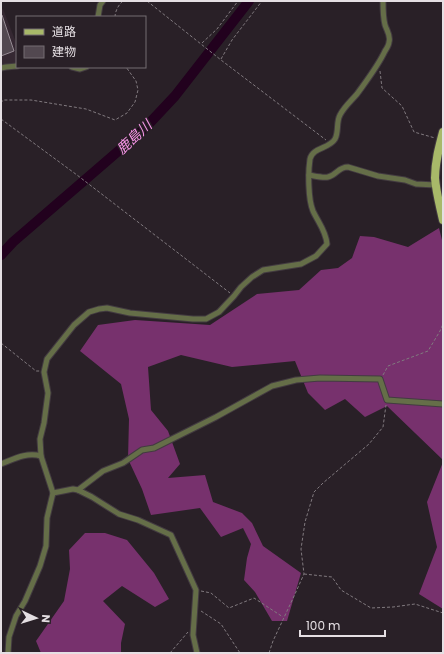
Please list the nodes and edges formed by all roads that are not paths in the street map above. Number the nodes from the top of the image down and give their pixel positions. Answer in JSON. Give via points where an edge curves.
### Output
{"nodes":[{"id":1,"x":103,"y":1,"type":"edge"},
{"id":2,"x":383,"y":1,"type":"edge"},
{"id":3,"x":98,"y":16,"type":"edge"},
{"id":4,"x":16,"y":66,"type":"edge"},
{"id":5,"x":1,"y":68,"type":"edge"},
{"id":6,"x":442,"y":137,"type":"edge"},
{"id":7,"x":309,"y":175,"type":"junction"},
{"id":8,"x":436,"y":185,"type":"junction"},
{"id":9,"x":442,"y":210,"type":"edge"},
{"id":10,"x":443,"y":220,"type":"edge"},
{"id":11,"x":443,"y":404,"type":"edge"},
{"id":12,"x":41,"y":456,"type":"junction"},
{"id":13,"x":1,"y":464,"type":"edge"},
{"id":14,"x":78,"y":490,"type":"junction"},
{"id":15,"x":53,"y":493,"type":"junction"},
{"id":16,"x":8,"y":653,"type":"edge"},
{"id":17,"x":197,"y":653,"type":"edge"}],
"edges":[{"from":1,"to":3,"type":"street"},
{"from":2,"to":7,"type":"street","via":[[383,13],[390,42],[378,65],[339,116],[335,139],[313,153]]},
{"from":4,"to":5,"type":"street"},
{"from":6,"to":8,"type":"main road","via":[[436,167]]},
{"from":7,"to":8,"type":"street","via":[[329,177],[341,168],[348,167],[416,184]]},
{"from":7,"to":12,"type":"street","via":[[310,200],[325,232],[327,244],[316,256],[301,264],[263,270],[241,287],[219,312],[206,319],[130,313],[107,308],[89,312],[74,325],[47,359],[44,372],[48,393],[40,439]]},
{"from":8,"to":9,"type":"main road"},
{"from":9,"to":10,"type":"main road"},
{"from":11,"to":14,"type":"street","via":[[387,400],[380,379],[296,380],[272,386],[154,448],[142,450],[123,464],[103,471]]},
{"from":12,"to":13,"type":"street","via":[[25,455]]},
{"from":12,"to":15,"type":"street"},
{"from":14,"to":15,"type":"street"},
{"from":14,"to":17,"type":"street","via":[[120,514],[171,535],[196,590],[193,635]]},
{"from":15,"to":16,"type":"street","via":[[47,518],[46,546],[25,601],[16,616],[9,637]]}]}
